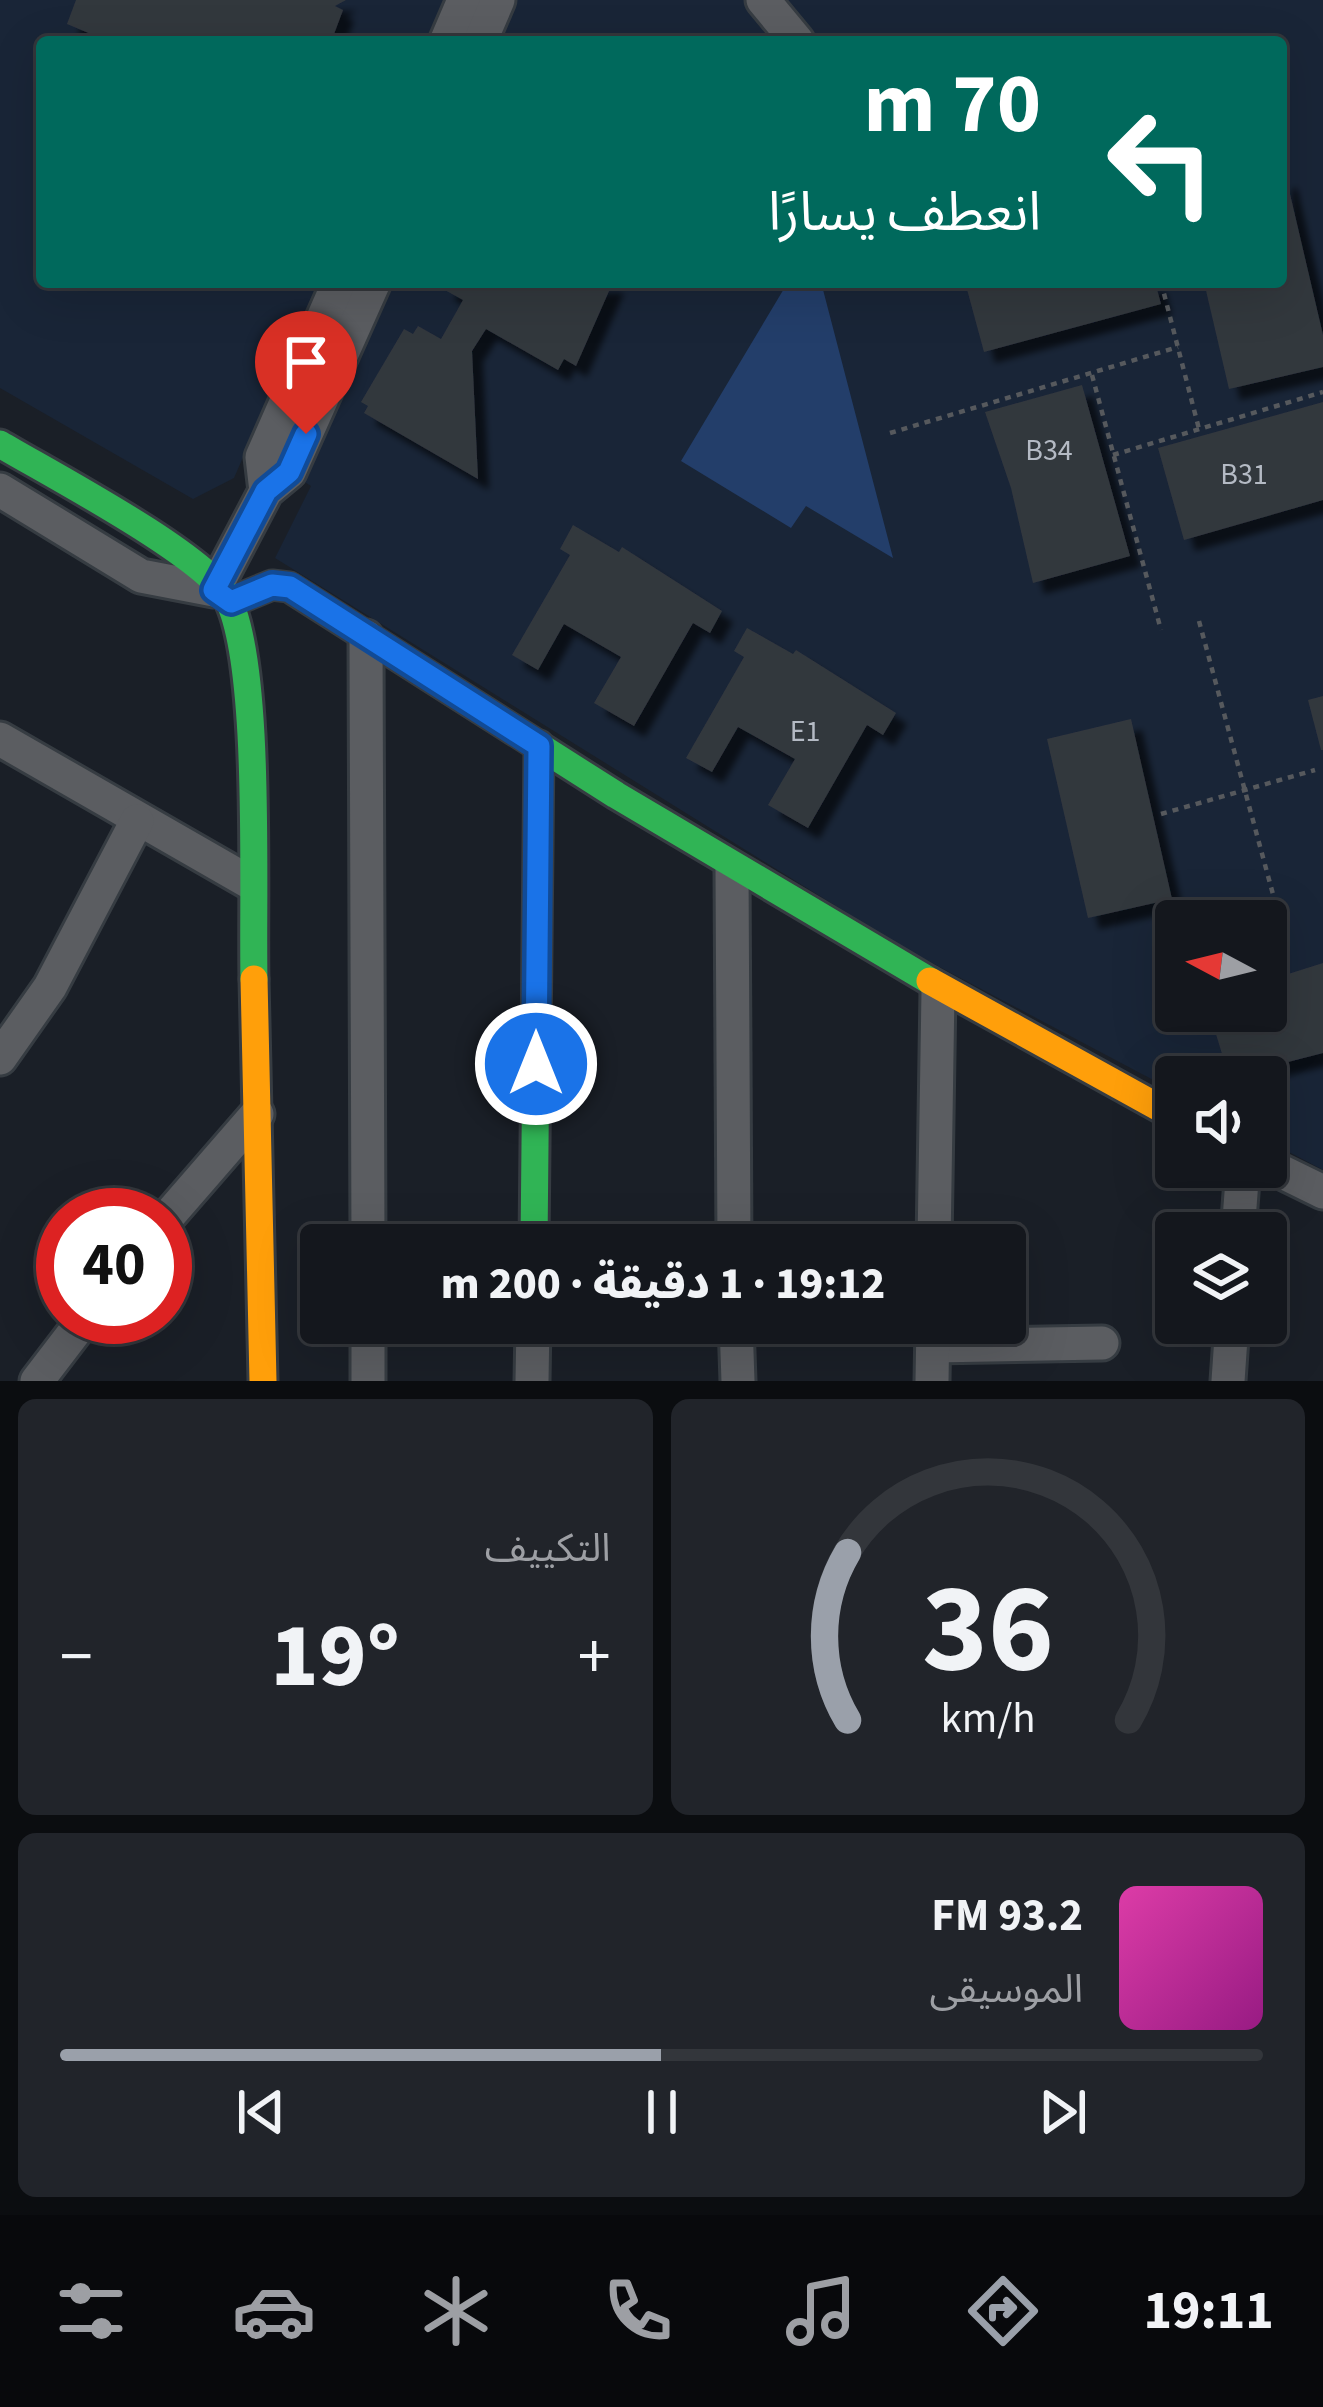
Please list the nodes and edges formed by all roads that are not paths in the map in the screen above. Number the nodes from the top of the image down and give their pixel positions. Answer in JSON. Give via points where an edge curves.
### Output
{"nodes":[{"id":1,"x":763,"y":0,"type":"edge"},
{"id":2,"x":792,"y":36,"type":"edge"},
{"id":3,"x":336,"y":288,"type":"edge"},
{"id":4,"x":371,"y":288,"type":"edge"},
{"id":5,"x":0,"y":444,"type":"edge"},
{"id":6,"x":0,"y":490,"type":"edge"},
{"id":7,"x":266,"y":491,"type":"junction"},
{"id":8,"x":223,"y":596,"type":"junction"},
{"id":9,"x":366,"y":637,"type":"junction"},
{"id":10,"x":0,"y":739,"type":"edge"},
{"id":11,"x":539,"y":746,"type":"junction"},
{"id":12,"x":137,"y":821,"type":"junction"},
{"id":13,"x":732,"y":869,"type":"junction"},
{"id":14,"x":249,"y":882,"type":"junction"},
{"id":15,"x":938,"y":991,"type":"junction"},
{"id":16,"x":0,"y":1058,"type":"edge"},
{"id":17,"x":1155,"y":1106,"type":"edge"},
{"id":18,"x":257,"y":1114,"type":"junction"},
{"id":19,"x":1287,"y":1174,"type":"edge"},
{"id":20,"x":192,"y":1189,"type":"edge"},
{"id":21,"x":1323,"y":1192,"type":"edge"},
{"id":22,"x":368,"y":1224,"type":"edge"},
{"id":23,"x":534,"y":1224,"type":"edge"},
{"id":24,"x":734,"y":1224,"type":"edge"},
{"id":25,"x":934,"y":1224,"type":"edge"},
{"id":26,"x":1026,"y":1339,"type":"edge"},
{"id":27,"x":1102,"y":1343,"type":"dead end"},
{"id":28,"x":65,"y":1344,"type":"edge"},
{"id":29,"x":368,"y":1344,"type":"edge"},
{"id":30,"x":532,"y":1344,"type":"edge"},
{"id":31,"x":737,"y":1344,"type":"edge"},
{"id":32,"x":933,"y":1344,"type":"edge"},
{"id":33,"x":1231,"y":1344,"type":"edge"},
{"id":34,"x":37,"y":1381,"type":"edge"},
{"id":35,"x":263,"y":1381,"type":"edge"},
{"id":36,"x":368,"y":1381,"type":"edge"},
{"id":37,"x":532,"y":1381,"type":"edge"},
{"id":38,"x":738,"y":1381,"type":"edge"},
{"id":39,"x":932,"y":1381,"type":"edge"},
{"id":40,"x":1228,"y":1381,"type":"edge"}],
"edges":[{"from":1,"to":2,"type":"street"},
{"from":3,"to":7,"type":"street","via":[[262,457]]},
{"from":4,"to":7,"type":"street","via":[[289,472]]},
{"from":5,"to":8,"type":"street","via":[[169,544]]},
{"from":6,"to":8,"type":"street","via":[[141,576]]},
{"from":7,"to":8,"type":"street"},
{"from":8,"to":9,"type":"street","via":[[286,585]]},
{"from":8,"to":14,"type":"street","via":[[247,700]]},
{"from":9,"to":11,"type":"street"},
{"from":9,"to":22,"type":"street"},
{"from":10,"to":12,"type":"street"},
{"from":11,"to":13,"type":"street"},
{"from":11,"to":23,"type":"street"},
{"from":12,"to":14,"type":"street"},
{"from":12,"to":16,"type":"street","via":[[50,987]]},
{"from":13,"to":15,"type":"street"},
{"from":13,"to":24,"type":"street"},
{"from":14,"to":18,"type":"street"},
{"from":15,"to":17,"type":"street"},
{"from":15,"to":25,"type":"street"},
{"from":18,"to":20,"type":"street"},
{"from":18,"to":35,"type":"street"},
{"from":19,"to":21,"type":"street"},
{"from":26,"to":27,"type":"street"},
{"from":28,"to":34,"type":"street"},
{"from":29,"to":36,"type":"street"},
{"from":30,"to":37,"type":"street"},
{"from":31,"to":38,"type":"street"},
{"from":32,"to":39,"type":"street"},
{"from":33,"to":40,"type":"street"}]}
